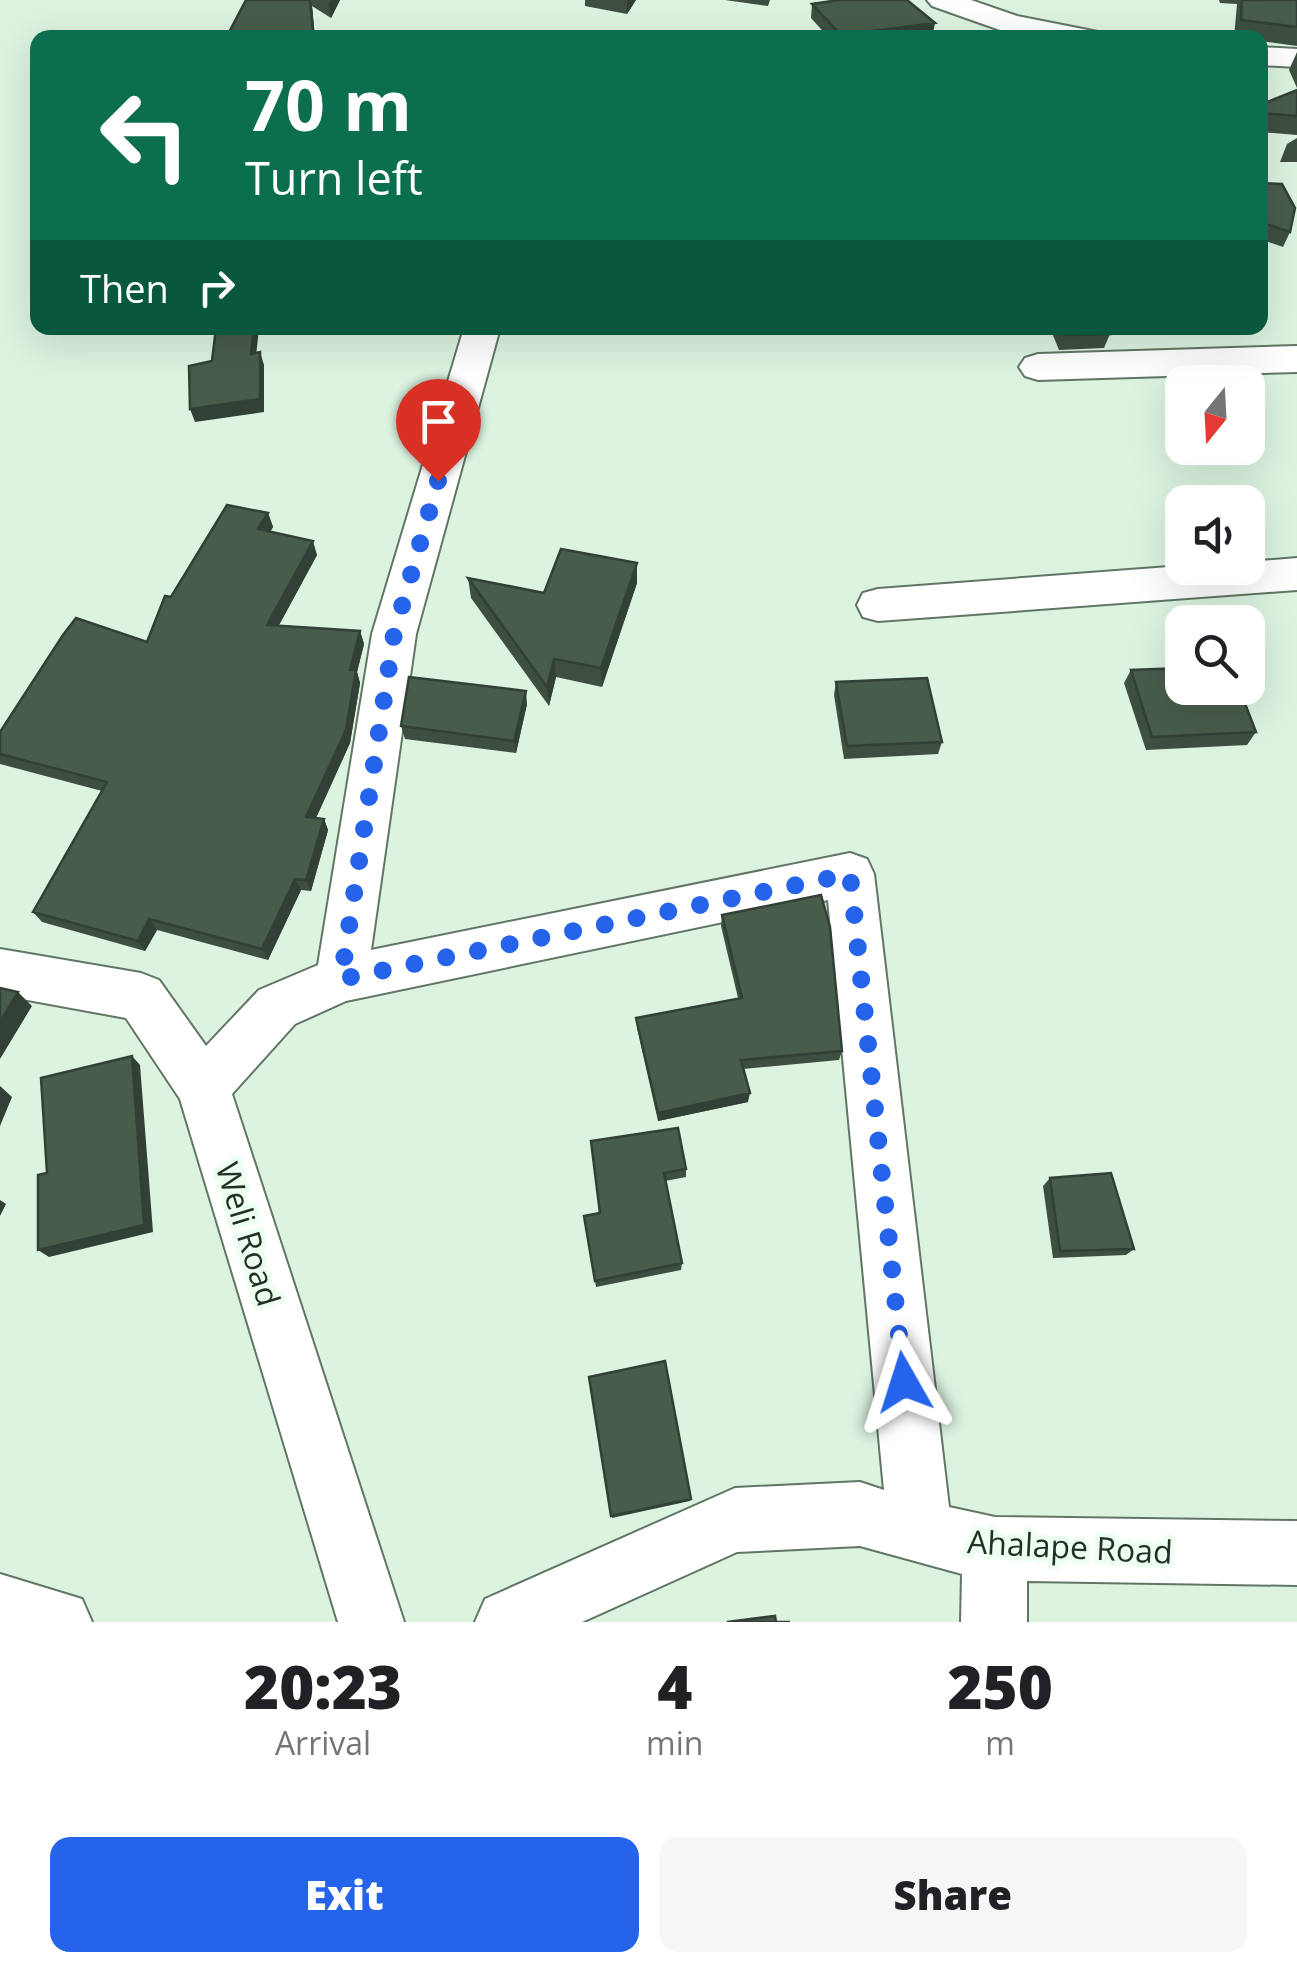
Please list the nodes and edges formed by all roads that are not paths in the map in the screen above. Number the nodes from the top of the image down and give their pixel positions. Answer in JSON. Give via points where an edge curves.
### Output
{"nodes":[{"id":1,"x":942,"y":0,"type":"edge"},
{"id":2,"x":1090,"y":0,"type":"edge"},
{"id":3,"x":1045,"y":30,"type":"edge"},
{"id":4,"x":1086,"y":30,"type":"edge"},
{"id":5,"x":1268,"y":56,"type":"edge"},
{"id":6,"x":1297,"y":58,"type":"edge"},
{"id":7,"x":480,"y":335,"type":"edge"},
{"id":8,"x":1297,"y":359,"type":"edge"},
{"id":9,"x":1038,"y":367,"type":"dead end"},
{"id":10,"x":1297,"y":574,"type":"edge"},
{"id":11,"x":878,"y":605,"type":"dead end"},
{"id":12,"x":0,"y":972,"type":"edge"},
{"id":13,"x":341,"y":979,"type":"junction"},
{"id":14,"x":203,"y":1087,"type":"junction"},
{"id":15,"x":920,"y":1534,"type":"junction"},
{"id":16,"x":995,"y":1549,"type":"junction"},
{"id":17,"x":1297,"y":1554,"type":"edge"},
{"id":18,"x":0,"y":1607,"type":"edge"},
{"id":19,"x":59,"y":1622,"type":"edge"},
{"id":20,"x":371,"y":1622,"type":"edge"},
{"id":21,"x":508,"y":1622,"type":"edge"},
{"id":22,"x":994,"y":1622,"type":"edge"}],
"edges":[{"from":1,"to":3,"type":"street"},
{"from":2,"to":4,"type":"street"},
{"from":5,"to":6,"type":"street"},
{"from":7,"to":13,"type":"street","via":[[394,634]]},
{"from":8,"to":9,"type":"street"},
{"from":10,"to":11,"type":"street"},
{"from":12,"to":14,"type":"street","name":"Weli Road","via":[[141,997]]},
{"from":13,"to":14,"type":"street","via":[[277,1008]]},
{"from":13,"to":15,"type":"street","via":[[850,874]]},
{"from":14,"to":20,"type":"street","name":"Weli Road"},
{"from":15,"to":16,"type":"street","name":"Ahalape Road"},
{"from":15,"to":21,"type":"street","name":"Ahalape Road","via":[[860,1514],[735,1520]]},
{"from":16,"to":17,"type":"street","name":"Ahalape Road"},
{"from":16,"to":22,"type":"street"},
{"from":18,"to":19,"type":"street"}]}
